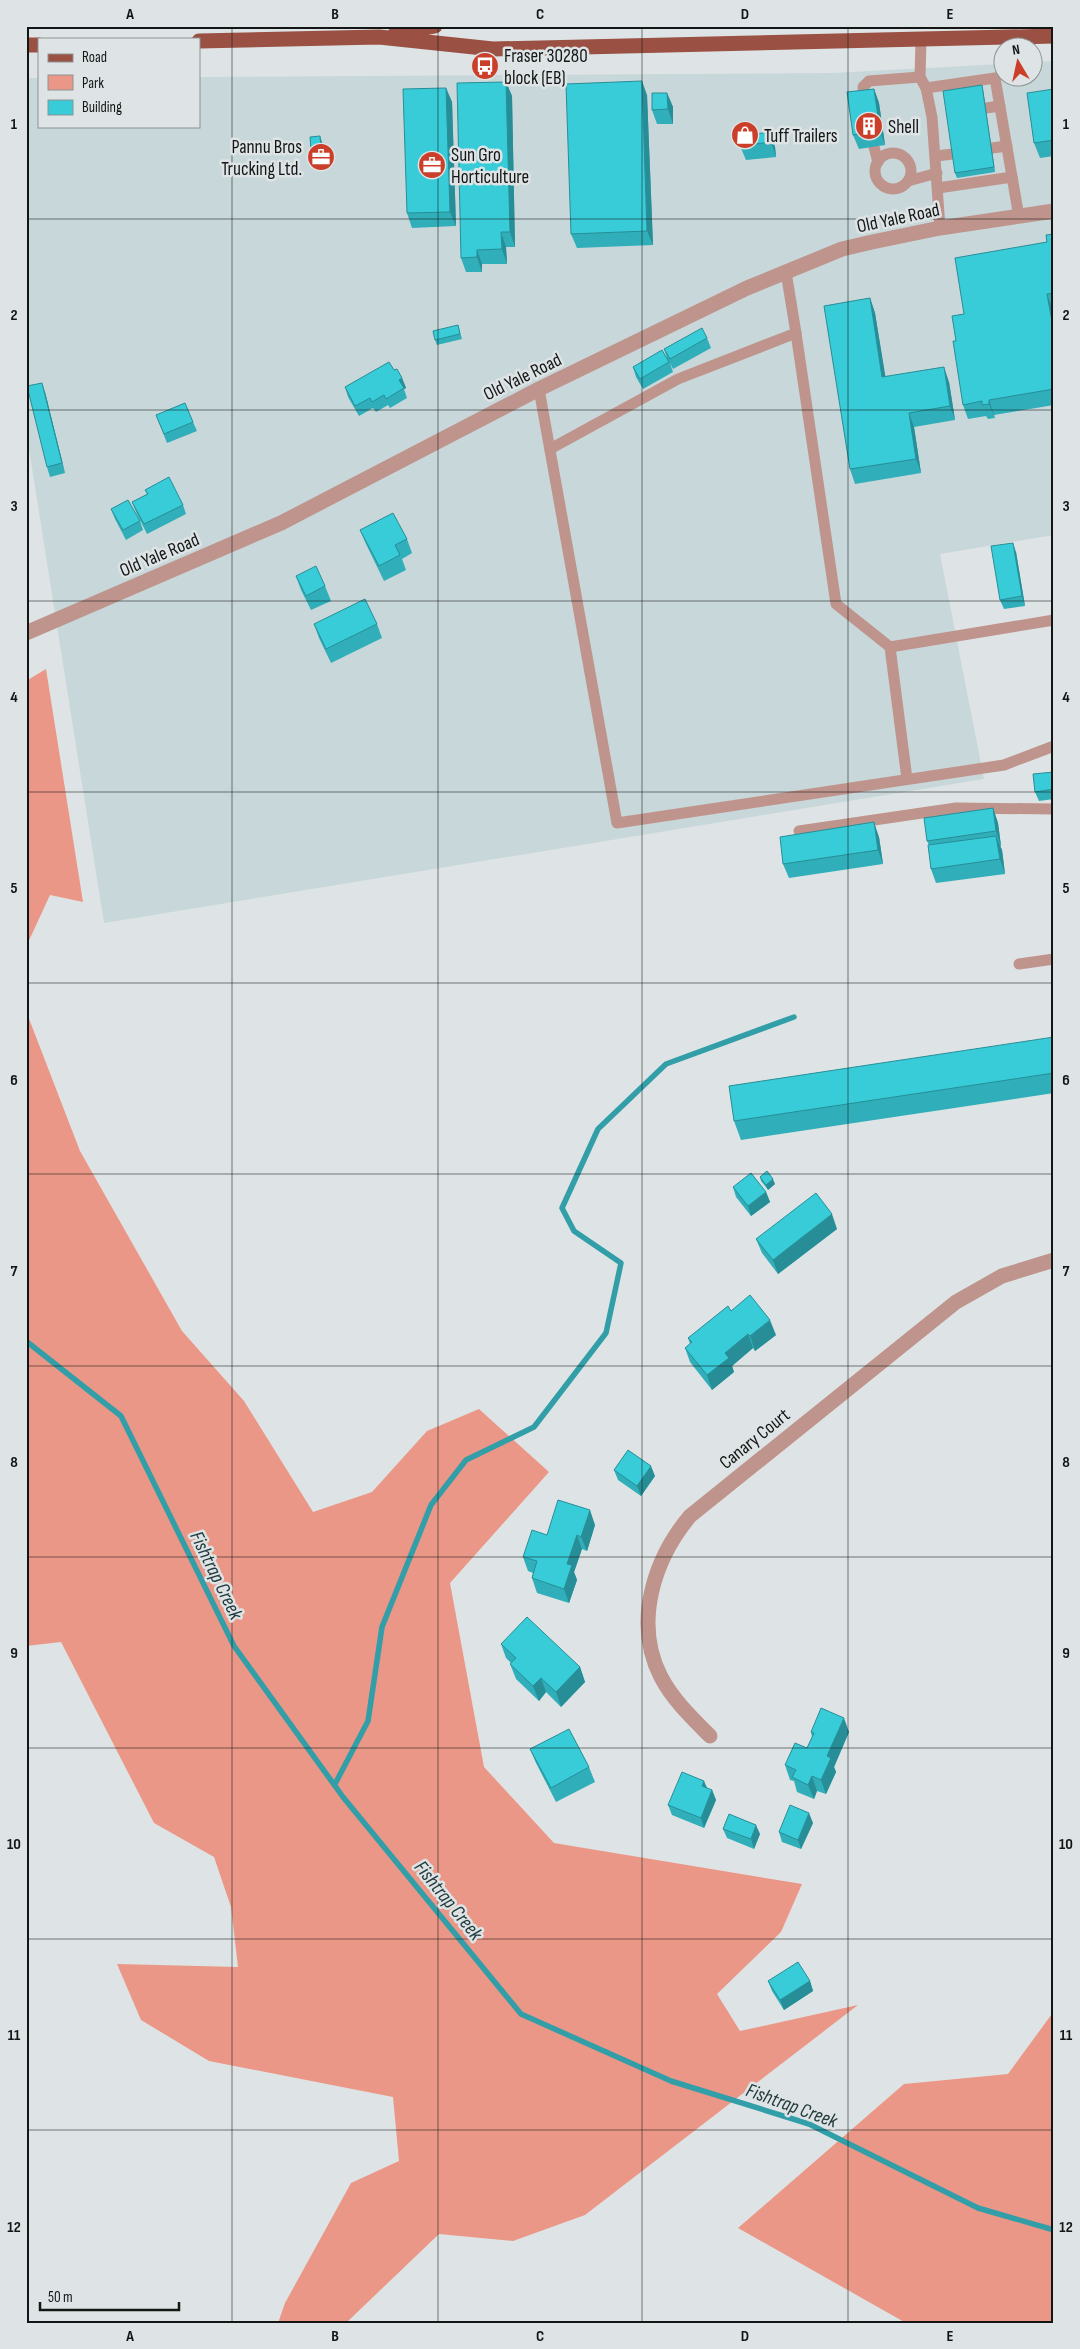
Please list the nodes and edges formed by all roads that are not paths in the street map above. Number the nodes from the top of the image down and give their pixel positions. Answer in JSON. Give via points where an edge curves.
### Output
{"nodes":[{"id":1,"x":435,"y":26,"type":"edge"},
{"id":2,"x":1054,"y":36,"type":"edge"},
{"id":3,"x":379,"y":37,"type":"junction"},
{"id":4,"x":921,"y":40,"type":"junction"},
{"id":5,"x":200,"y":41,"type":"edge"},
{"id":6,"x":920,"y":77,"type":"junction"},
{"id":7,"x":926,"y":88,"type":"junction"},
{"id":8,"x":865,"y":105,"type":"edge"},
{"id":9,"x":1000,"y":106,"type":"junction"},
{"id":10,"x":986,"y":108,"type":"edge"},
{"id":11,"x":1007,"y":146,"type":"junction"},
{"id":12,"x":874,"y":147,"type":"edge"},
{"id":13,"x":992,"y":148,"type":"edge"},
{"id":14,"x":954,"y":154,"type":"edge"},
{"id":15,"x":936,"y":156,"type":"junction"},
{"id":16,"x":878,"y":162,"type":"junction"},
{"id":17,"x":937,"y":173,"type":"junction"},
{"id":18,"x":1012,"y":177,"type":"junction"},
{"id":19,"x":908,"y":181,"type":"junction"},
{"id":20,"x":938,"y":188,"type":"junction"},
{"id":21,"x":1054,"y":211,"type":"edge"},
{"id":22,"x":1019,"y":216,"type":"junction"},
{"id":23,"x":940,"y":228,"type":"junction"},
{"id":24,"x":786,"y":272,"type":"junction"},
{"id":25,"x":796,"y":333,"type":"junction"},
{"id":26,"x":539,"y":389,"type":"junction"},
{"id":27,"x":550,"y":449,"type":"junction"},
{"id":28,"x":1054,"y":620,"type":"edge"},
{"id":29,"x":26,"y":633,"type":"edge"},
{"id":30,"x":890,"y":647,"type":"junction"},
{"id":31,"x":1054,"y":746,"type":"edge"},
{"id":32,"x":907,"y":779,"type":"junction"},
{"id":33,"x":1054,"y":809,"type":"edge"},
{"id":34,"x":799,"y":831,"type":"dead end"},
{"id":35,"x":1054,"y":959,"type":"edge"},
{"id":36,"x":1019,"y":964,"type":"dead end"},
{"id":37,"x":1054,"y":1260,"type":"edge"},
{"id":38,"x":710,"y":1736,"type":"dead end"}],
"edges":[{"from":1,"to":3,"type":"main road"},
{"from":2,"to":4,"type":"main road"},
{"from":3,"to":4,"type":"main road","via":[[493,49]]},
{"from":3,"to":5,"type":"main road"},
{"from":4,"to":6,"type":"lane"},
{"from":6,"to":7,"type":"lane"},
{"from":6,"to":8,"type":"lane","via":[[869,81],[864,87]]},
{"from":7,"to":9,"type":"lane","via":[[995,78]]},
{"from":7,"to":15,"type":"lane","via":[[936,116]]},
{"from":9,"to":10,"type":"lane"},
{"from":9,"to":11,"type":"lane"},
{"from":11,"to":13,"type":"lane"},
{"from":11,"to":18,"type":"lane"},
{"from":12,"to":16,"type":"lane"},
{"from":14,"to":15,"type":"lane"},
{"from":15,"to":17,"type":"lane"},
{"from":16,"to":19,"type":"lane","via":[[878,180],[887,187],[899,187]]},
{"from":16,"to":19,"type":"lane","via":[[886,154],[903,156],[910,164]]},
{"from":17,"to":19,"type":"lane"},
{"from":17,"to":20,"type":"lane"},
{"from":18,"to":20,"type":"lane"},
{"from":18,"to":22,"type":"lane"},
{"from":20,"to":23,"type":"lane"},
{"from":21,"to":22,"type":"street","name":"Old Yale Road"},
{"from":22,"to":23,"type":"street","name":"Old Yale Road"},
{"from":23,"to":24,"type":"street","name":"Old Yale Road","via":[[842,249]]},
{"from":24,"to":25,"type":"lane"},
{"from":24,"to":26,"type":"street","name":"Old Yale Road"},
{"from":25,"to":27,"type":"lane","via":[[678,379]]},
{"from":25,"to":30,"type":"lane","via":[[836,604]]},
{"from":26,"to":27,"type":"lane"},
{"from":26,"to":29,"type":"street","name":"Old Yale Road","via":[[280,523]]},
{"from":27,"to":32,"type":"lane","via":[[617,823]]},
{"from":28,"to":30,"type":"lane"},
{"from":30,"to":32,"type":"lane"},
{"from":31,"to":32,"type":"lane","via":[[1004,765]]},
{"from":33,"to":34,"type":"lane","via":[[956,808]]},
{"from":35,"to":36,"type":"lane"},
{"from":37,"to":38,"type":"street","name":"Canary Court","via":[[1002,1276],[956,1302],[690,1516],[677,1531],[662,1558],[651,1592],[651,1648],[661,1676],[679,1704]]}]}
